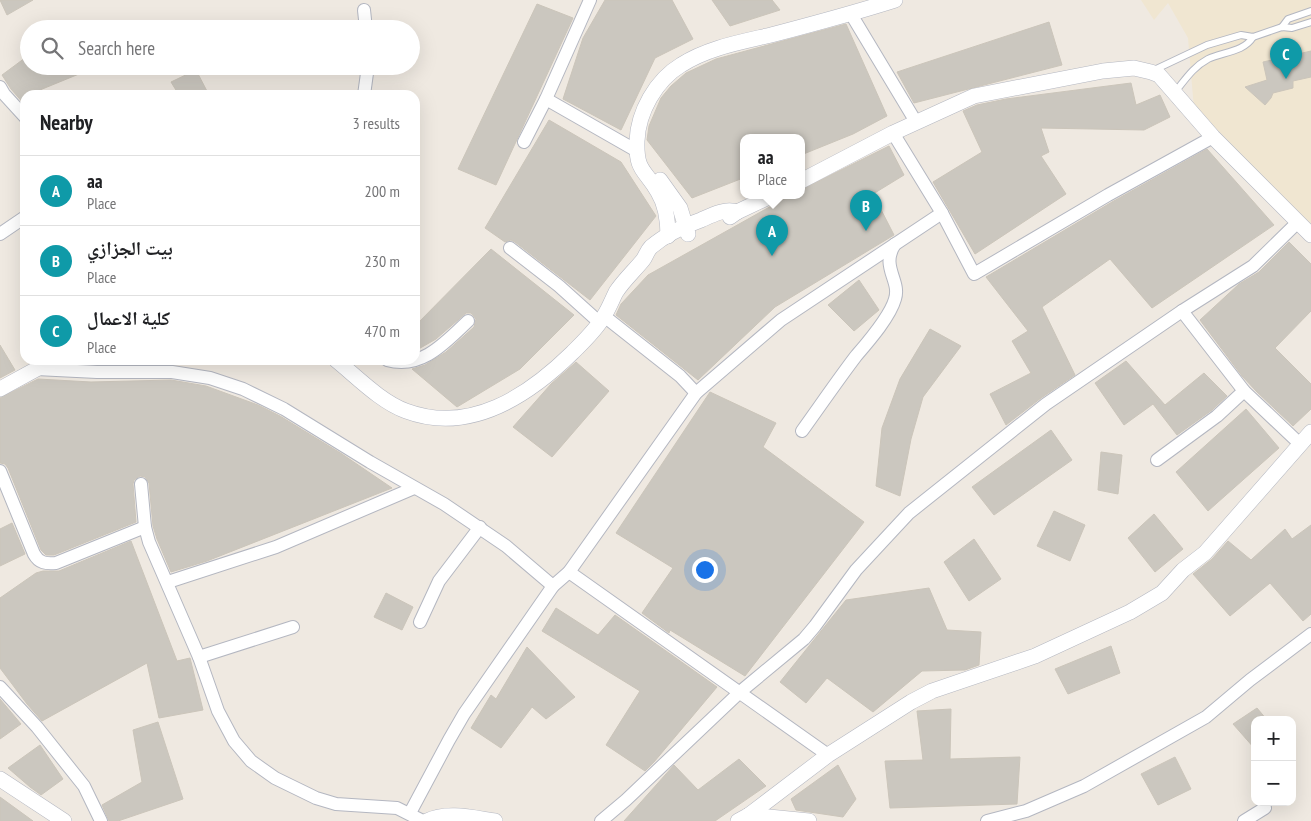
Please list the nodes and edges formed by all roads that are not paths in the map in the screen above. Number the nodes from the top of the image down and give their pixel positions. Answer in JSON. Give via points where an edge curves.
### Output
{"nodes":[{"id":1,"x":590,"y":0,"type":"edge"},
{"id":2,"x":895,"y":0,"type":"edge"},
{"id":3,"x":364,"y":10,"type":"dead end"},
{"id":4,"x":1311,"y":11,"type":"edge"},
{"id":5,"x":851,"y":14,"type":"junction"},
{"id":6,"x":365,"y":20,"type":"edge"},
{"id":7,"x":1311,"y":22,"type":"edge"},
{"id":8,"x":1282,"y":26,"type":"junction"},
{"id":9,"x":1252,"y":37,"type":"junction"},
{"id":10,"x":1151,"y":72,"type":"junction"},
{"id":11,"x":367,"y":75,"type":"edge"},
{"id":12,"x":0,"y":87,"type":"edge"},
{"id":13,"x":365,"y":90,"type":"edge"},
{"id":14,"x":1175,"y":92,"type":"junction"},
{"id":15,"x":546,"y":99,"type":"junction"},
{"id":16,"x":20,"y":112,"type":"edge"},
{"id":17,"x":916,"y":122,"type":"junction"},
{"id":18,"x":893,"y":133,"type":"junction"},
{"id":19,"x":1213,"y":136,"type":"junction"},
{"id":20,"x":524,"y":142,"type":"dead end"},
{"id":21,"x":638,"y":156,"type":"junction"},
{"id":22,"x":805,"y":179,"type":"edge"},
{"id":23,"x":764,"y":199,"type":"edge"},
{"id":24,"x":942,"y":213,"type":"junction"},
{"id":25,"x":20,"y":220,"type":"edge"},
{"id":26,"x":1307,"y":229,"type":"edge"},
{"id":27,"x":687,"y":231,"type":"junction"},
{"id":28,"x":0,"y":234,"type":"edge"},
{"id":29,"x":668,"y":236,"type":"junction"},
{"id":30,"x":895,"y":244,"type":"junction"},
{"id":31,"x":510,"y":248,"type":"dead end"},
{"id":32,"x":644,"y":258,"type":"junction"},
{"id":33,"x":1182,"y":311,"type":"junction"},
{"id":34,"x":602,"y":319,"type":"junction"},
{"id":35,"x":468,"y":321,"type":"dead end"},
{"id":36,"x":420,"y":359,"type":"edge"},
{"id":37,"x":44,"y":365,"type":"edge"},
{"id":38,"x":342,"y":365,"type":"edge"},
{"id":39,"x":36,"y":369,"type":"junction"},
{"id":40,"x":0,"y":389,"type":"edge"},
{"id":41,"x":1244,"y":391,"type":"junction"},
{"id":42,"x":696,"y":393,"type":"junction"},
{"id":43,"x":802,"y":431,"type":"dead end"},
{"id":44,"x":1311,"y":432,"type":"edge"},
{"id":45,"x":1300,"y":444,"type":"junction"},
{"id":46,"x":1157,"y":460,"type":"dead end"},
{"id":47,"x":0,"y":471,"type":"edge"},
{"id":48,"x":140,"y":484,"type":"dead end"},
{"id":49,"x":414,"y":488,"type":"junction"},
{"id":50,"x":145,"y":527,"type":"junction"},
{"id":51,"x":480,"y":527,"type":"junction"},
{"id":52,"x":569,"y":572,"type":"junction"},
{"id":53,"x":168,"y":582,"type":"junction"},
{"id":54,"x":553,"y":586,"type":"junction"},
{"id":55,"x":420,"y":622,"type":"dead end"},
{"id":56,"x":293,"y":627,"type":"dead end"},
{"id":57,"x":1311,"y":634,"type":"edge"},
{"id":58,"x":199,"y":657,"type":"junction"},
{"id":59,"x":0,"y":687,"type":"edge"},
{"id":60,"x":740,"y":692,"type":"junction"},
{"id":61,"x":828,"y":755,"type":"junction"},
{"id":62,"x":0,"y":779,"type":"edge"},
{"id":63,"x":1265,"y":808,"type":"dead end"},
{"id":64,"x":410,"y":814,"type":"junction"},
{"id":65,"x":743,"y":818,"type":"edge"},
{"id":66,"x":64,"y":821,"type":"edge"},
{"id":67,"x":102,"y":821,"type":"edge"},
{"id":68,"x":422,"y":821,"type":"edge"},
{"id":69,"x":427,"y":821,"type":"edge"},
{"id":70,"x":495,"y":821,"type":"edge"},
{"id":71,"x":602,"y":821,"type":"edge"},
{"id":72,"x":809,"y":821,"type":"edge"},
{"id":73,"x":987,"y":821,"type":"edge"},
{"id":74,"x":1244,"y":821,"type":"edge"}],
"edges":[{"from":1,"to":15,"type":"street"},
{"from":2,"to":5,"type":"street"},
{"from":3,"to":6,"type":"street"},
{"from":4,"to":8,"type":"lane","via":[[1288,19]]},
{"from":5,"to":17,"type":"street"},
{"from":5,"to":21,"type":"street","via":[[729,45],[681,64],[658,86],[649,100],[640,123]]},
{"from":7,"to":8,"type":"lane","via":[[1292,28]]},
{"from":8,"to":9,"type":"lane"},
{"from":9,"to":10,"type":"lane","via":[[1241,35],[1207,46]]},
{"from":9,"to":14,"type":"lane","via":[[1246,46],[1198,66]]},
{"from":10,"to":14,"type":"street"},
{"from":10,"to":17,"type":"street","via":[[1134,68],[1103,71],[974,96]]},
{"from":11,"to":13,"type":"street"},
{"from":12,"to":16,"type":"street"},
{"from":14,"to":19,"type":"street"},
{"from":15,"to":20,"type":"street"},
{"from":15,"to":21,"type":"street"},
{"from":17,"to":18,"type":"street"},
{"from":18,"to":22,"type":"street"},
{"from":18,"to":24,"type":"street"},
{"from":19,"to":24,"type":"street","via":[[974,274]]},
{"from":19,"to":26,"type":"street"},
{"from":21,"to":27,"type":"street","via":[[675,200]]},
{"from":21,"to":29,"type":"street","via":[[641,170],[659,192]]},
{"from":23,"to":27,"type":"street","via":[[727,219]]},
{"from":24,"to":30,"type":"street"},
{"from":25,"to":28,"type":"street"},
{"from":26,"to":33,"type":"street"},
{"from":27,"to":29,"type":"street"},
{"from":27,"to":32,"type":"street","via":[[655,256]]},
{"from":29,"to":32,"type":"street","via":[[651,247]]},
{"from":30,"to":42,"type":"street","via":[[781,320]]},
{"from":30,"to":43,"type":"street","via":[[889,260],[895,301]]},
{"from":31,"to":34,"type":"street"},
{"from":32,"to":34,"type":"street","via":[[623,282]]},
{"from":33,"to":41,"type":"street"},
{"from":33,"to":60,"type":"street","via":[[1046,404],[909,513],[856,570],[804,639]]},
{"from":34,"to":38,"type":"street","via":[[559,366],[519,397],[472,416],[438,419],[405,411]]},
{"from":34,"to":42,"type":"street","via":[[680,376]]},
{"from":35,"to":36,"type":"street"},
{"from":37,"to":39,"type":"street"},
{"from":39,"to":40,"type":"street"},
{"from":39,"to":49,"type":"street","via":[[172,372],[224,382],[284,408]]},
{"from":41,"to":45,"type":"street"},
{"from":41,"to":46,"type":"street","via":[[1217,416]]},
{"from":42,"to":52,"type":"street"},
{"from":44,"to":45,"type":"street"},
{"from":45,"to":61,"type":"street","via":[[1212,545],[1162,593],[1130,612],[1035,656],[932,690]]},
{"from":47,"to":50,"type":"street","via":[[40,562],[56,563]]},
{"from":48,"to":50,"type":"street"},
{"from":49,"to":51,"type":"street"},
{"from":49,"to":53,"type":"street","via":[[276,547]]},
{"from":50,"to":53,"type":"street"},
{"from":51,"to":54,"type":"street"},
{"from":51,"to":55,"type":"street","via":[[440,581]]},
{"from":52,"to":54,"type":"street"},
{"from":52,"to":60,"type":"street"},
{"from":53,"to":58,"type":"street"},
{"from":54,"to":64,"type":"street","via":[[464,714]]},
{"from":56,"to":58,"type":"street"},
{"from":57,"to":73,"type":"street","via":[[1198,722],[1084,786],[1026,811]]},
{"from":58,"to":64,"type":"street","via":[[218,711],[234,741],[251,761],[275,778],[316,798],[336,804],[397,808]]},
{"from":59,"to":67,"type":"street","via":[[84,786]]},
{"from":60,"to":61,"type":"street"},
{"from":60,"to":71,"type":"street"},
{"from":61,"to":65,"type":"street"},
{"from":62,"to":66,"type":"street"},
{"from":63,"to":74,"type":"street"},
{"from":64,"to":68,"type":"street"},
{"from":65,"to":72,"type":"street"},
{"from":69,"to":70,"type":"street","via":[[452,817]]}]}
